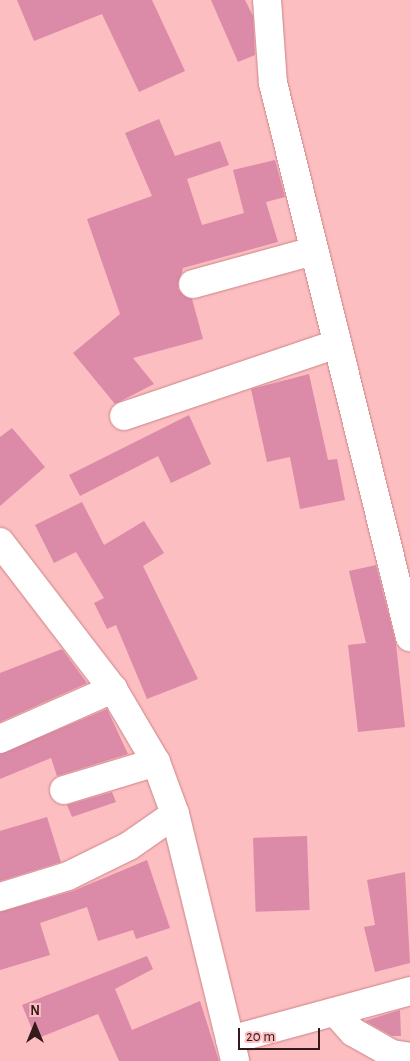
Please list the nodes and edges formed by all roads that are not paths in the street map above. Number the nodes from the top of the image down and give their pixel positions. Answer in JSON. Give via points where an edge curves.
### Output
{"nodes":[{"id":1,"x":266,"y":0,"type":"edge"},
{"id":2,"x":314,"y":251,"type":"junction"},
{"id":3,"x":193,"y":284,"type":"dead end"},
{"id":4,"x":337,"y":344,"type":"junction"},
{"id":5,"x":124,"y":416,"type":"dead end"},
{"id":6,"x":0,"y":542,"type":"edge"},
{"id":7,"x":410,"y":637,"type":"edge"},
{"id":8,"x":113,"y":689,"type":"junction"},
{"id":9,"x":0,"y":739,"type":"edge"},
{"id":10,"x":156,"y":762,"type":"junction"},
{"id":11,"x":64,"y":790,"type":"dead end"},
{"id":12,"x":175,"y":814,"type":"junction"},
{"id":13,"x":0,"y":897,"type":"edge"},
{"id":14,"x":410,"y":992,"type":"edge"},
{"id":15,"x":335,"y":1012,"type":"junction"},
{"id":16,"x":233,"y":1050,"type":"edge"},
{"id":17,"x":395,"y":1057,"type":"edge"}],
"edges":[{"from":1,"to":2,"type":"street","via":[[273,83]]},
{"from":2,"to":3,"type":"street"},
{"from":2,"to":4,"type":"street"},
{"from":4,"to":5,"type":"street"},
{"from":4,"to":7,"type":"street"},
{"from":6,"to":8,"type":"street"},
{"from":8,"to":9,"type":"street"},
{"from":8,"to":10,"type":"street"},
{"from":10,"to":11,"type":"street"},
{"from":10,"to":12,"type":"street"},
{"from":12,"to":13,"type":"street","via":[[129,846],[68,876]]},
{"from":12,"to":16,"type":"street"},
{"from":14,"to":15,"type":"street"},
{"from":15,"to":16,"type":"street"},
{"from":15,"to":17,"type":"street","via":[[353,1032]]}]}
